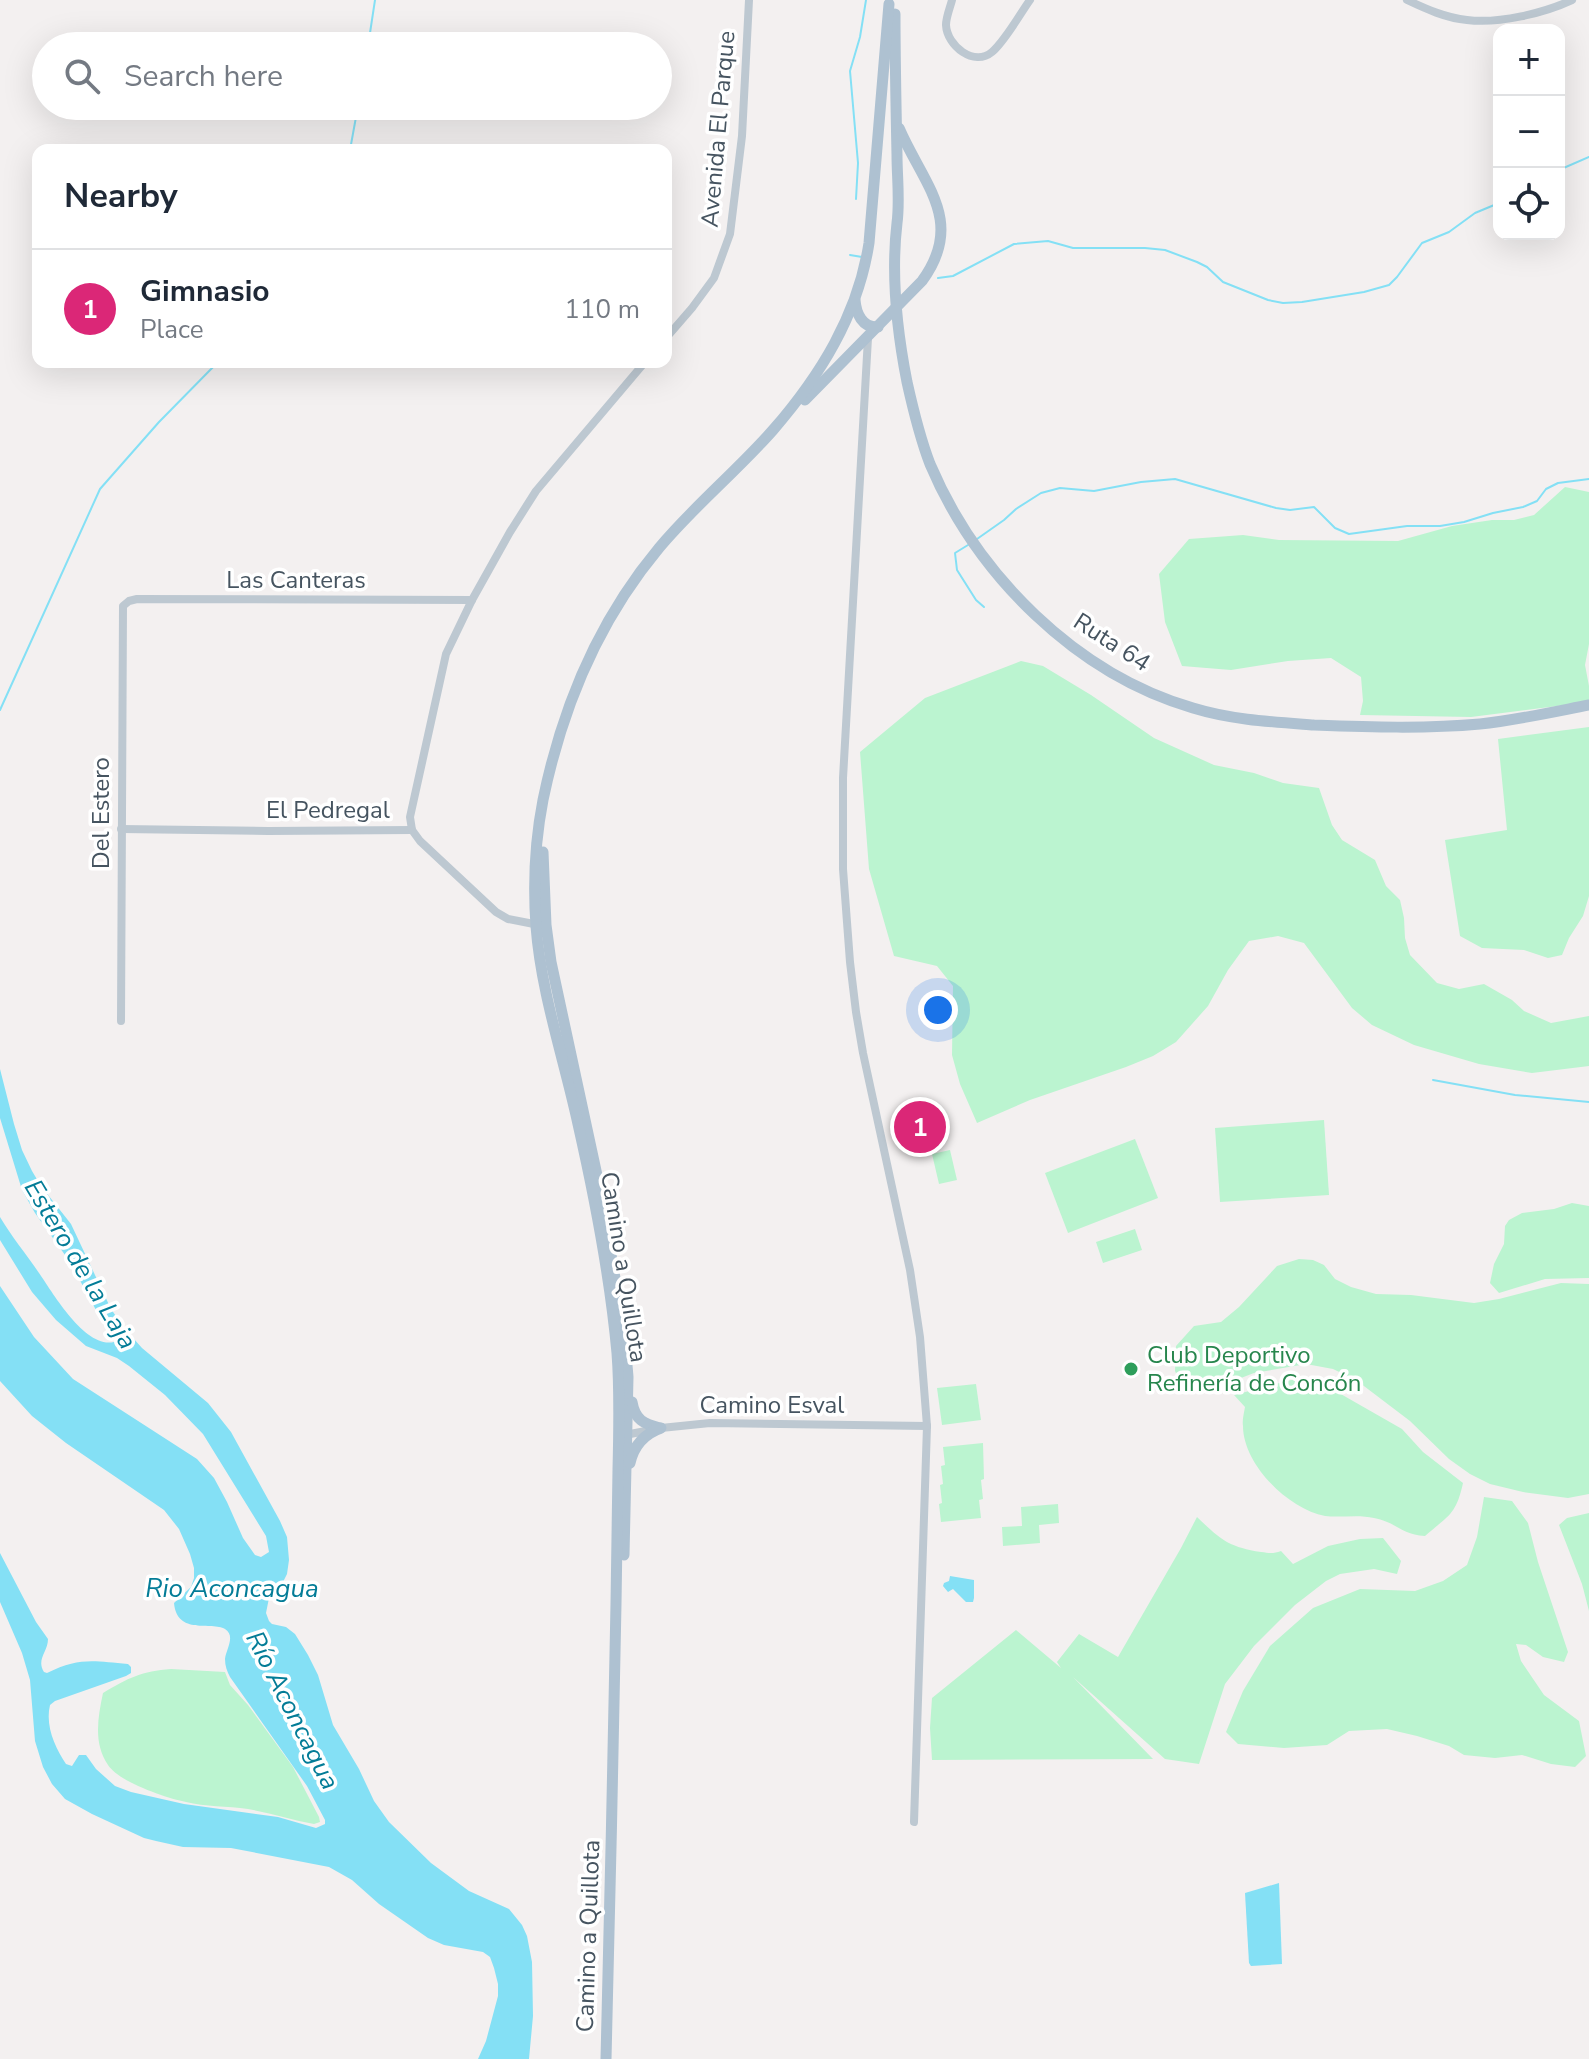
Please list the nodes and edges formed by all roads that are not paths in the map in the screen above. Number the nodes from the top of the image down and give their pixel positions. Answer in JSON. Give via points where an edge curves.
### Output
{"nodes":[{"id":1,"x":749,"y":0,"type":"edge"},
{"id":2,"x":952,"y":0,"type":"edge"},
{"id":3,"x":1030,"y":0,"type":"edge"},
{"id":4,"x":1407,"y":0,"type":"edge"},
{"id":5,"x":1572,"y":0,"type":"edge"},
{"id":6,"x":891,"y":1,"type":"edge"},
{"id":7,"x":896,"y":120,"type":"junction"},
{"id":8,"x":896,"y":227,"type":"junction"},
{"id":9,"x":854,"y":299,"type":"junction"},
{"id":10,"x":878,"y":327,"type":"junction"},
{"id":11,"x":672,"y":331,"type":"edge"},
{"id":12,"x":868,"y":338,"type":"junction"},
{"id":13,"x":640,"y":368,"type":"edge"},
{"id":14,"x":773,"y":430,"type":"junction"},
{"id":15,"x":472,"y":600,"type":"junction"},
{"id":16,"x":123,"y":606,"type":"joint"},
{"id":17,"x":1589,"y":705,"type":"edge"},
{"id":18,"x":121,"y":829,"type":"junction"},
{"id":19,"x":412,"y":830,"type":"junction"},
{"id":20,"x":541,"y":925,"type":"junction"},
{"id":21,"x":121,"y":1021,"type":"dead end"},
{"id":22,"x":628,"y":1377,"type":"junction"},
{"id":23,"x":927,"y":1426,"type":"junction"},
{"id":24,"x":661,"y":1428,"type":"junction"},
{"id":25,"x":623,"y":1435,"type":"junction"},
{"id":26,"x":626,"y":1491,"type":"junction"},
{"id":27,"x":613,"y":1814,"type":"junction"},
{"id":28,"x":914,"y":1822,"type":"dead end"},
{"id":29,"x":606,"y":2059,"type":"edge"}],
"edges":[{"from":1,"to":11,"type":"street","name":"Avenida El Parque","via":[[741,152],[730,234],[714,278]]},
{"from":2,"to":3,"type":"street","via":[[946,26],[965,54],[975,58],[991,53]]},
{"from":4,"to":5,"type":"street","via":[[1467,21],[1526,15]]},
{"from":6,"to":7,"type":"main road","name":"Ruta 64"},
{"from":6,"to":8,"type":"main road","name":"Ruta 64"},
{"from":6,"to":9,"type":"main road","via":[[870,230]]},
{"from":7,"to":8,"type":"main road","name":"Ruta 64"},
{"from":7,"to":10,"type":"main road","via":[[938,205],[941,241],[930,270]]},
{"from":8,"to":17,"type":"main road","name":"Ruta 64","via":[[904,362],[930,463],[956,515],[995,570],[1065,639],[1159,696],[1232,717],[1437,727]]},
{"from":9,"to":10,"type":"main road","via":[[864,324]]},
{"from":9,"to":14,"type":"main road","via":[[820,370]]},
{"from":10,"to":12,"type":"main road"},
{"from":12,"to":14,"type":"main road"},
{"from":12,"to":23,"type":"street","via":[[843,778],[843,869],[856,1012],[910,1270]]},
{"from":13,"to":15,"type":"street","via":[[536,491]]},
{"from":14,"to":20,"type":"main road","name":"Camino a Quillota","via":[[671,534],[595,644],[557,743],[540,819],[536,852]]},
{"from":15,"to":16,"type":"street","name":"Las Canteras","via":[[137,599]]},
{"from":15,"to":19,"type":"street","via":[[441,671],[410,817]]},
{"from":16,"to":18,"type":"street","name":"Del Estero"},
{"from":18,"to":19,"type":"street","name":"El Pedregal"},
{"from":18,"to":21,"type":"street","name":"Del Estero"},
{"from":19,"to":20,"type":"street","name":"El Pedregal","via":[[496,912]]},
{"from":20,"to":22,"type":"main road","name":"Camino a Quillota","via":[[613,1260]]},
{"from":20,"to":25,"type":"main road","name":"Camino a Quillota","via":[[544,981],[609,1288]]},
{"from":22,"to":24,"type":"main road","via":[[637,1417]]},
{"from":22,"to":25,"type":"main road","name":"Camino a Quillota"},
{"from":23,"to":24,"type":"street","name":"Camino Esval","via":[[710,1423]]},
{"from":23,"to":28,"type":"street"},
{"from":24,"to":25,"type":"street","name":"Camino Esval"},
{"from":24,"to":26,"type":"main road","via":[[634,1449]]},
{"from":25,"to":26,"type":"main road","name":"Camino a Quillota"},
{"from":25,"to":27,"type":"main road","name":"Camino a Quillota"},
{"from":26,"to":27,"type":"main road","name":"Camino a Quillota"},
{"from":27,"to":29,"type":"main road","name":"Camino a Quillota"}]}
